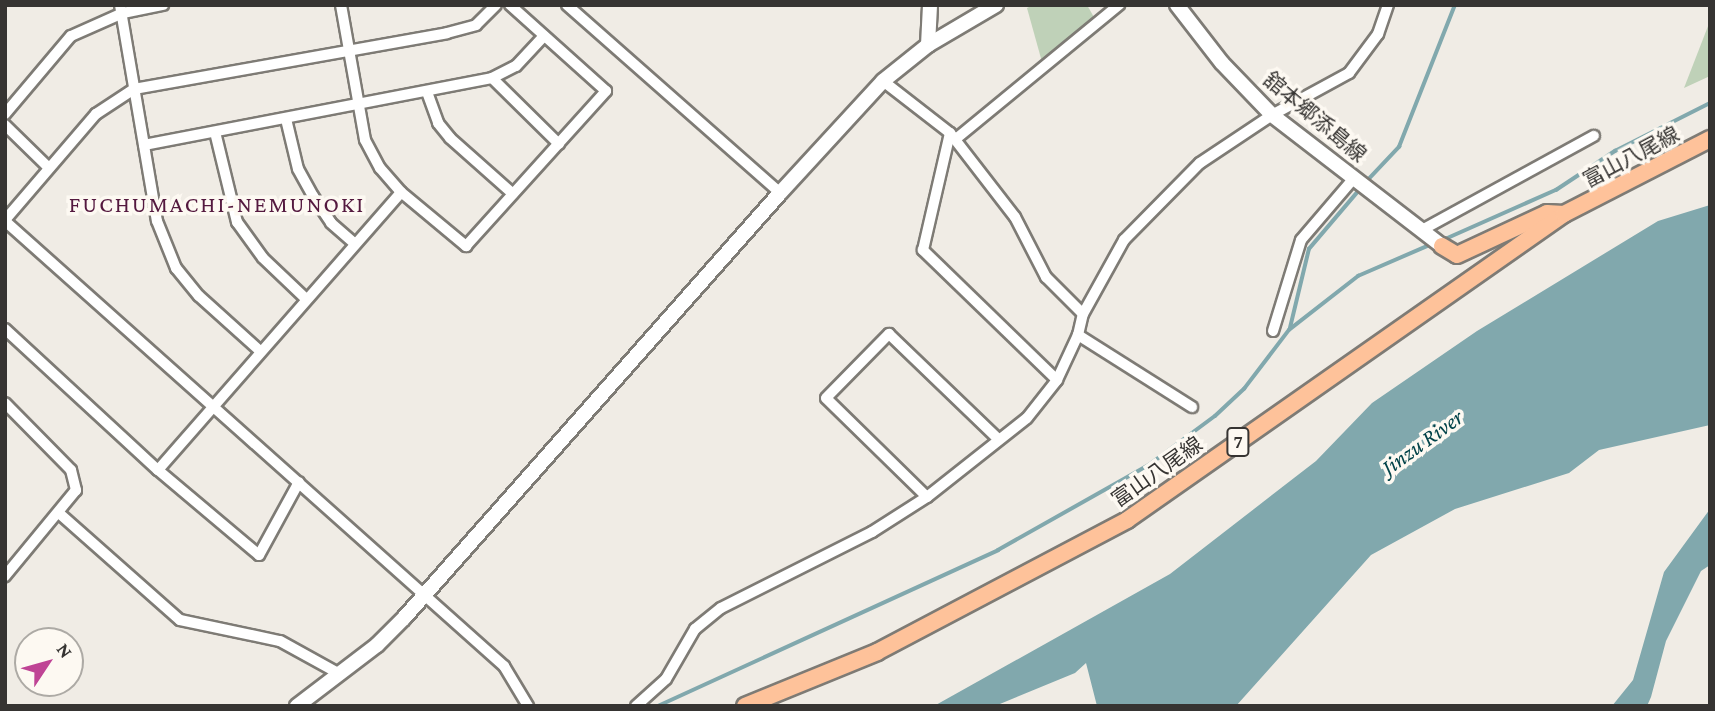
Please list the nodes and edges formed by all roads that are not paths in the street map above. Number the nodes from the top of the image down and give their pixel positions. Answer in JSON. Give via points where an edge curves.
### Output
{"nodes":[{"id":1,"x":163,"y":5,"type":"edge"},
{"id":2,"x":341,"y":5,"type":"edge"},
{"id":3,"x":496,"y":5,"type":"edge"},
{"id":4,"x":510,"y":5,"type":"edge"},
{"id":5,"x":567,"y":5,"type":"edge"},
{"id":6,"x":930,"y":5,"type":"edge"},
{"id":7,"x":996,"y":5,"type":"edge"},
{"id":8,"x":1119,"y":5,"type":"edge"},
{"id":9,"x":1177,"y":5,"type":"edge"},
{"id":10,"x":1388,"y":5,"type":"edge"},
{"id":11,"x":122,"y":9,"type":"edge"},
{"id":12,"x":544,"y":36,"type":"junction"},
{"id":13,"x":928,"y":45,"type":"junction"},
{"id":14,"x":349,"y":50,"type":"junction"},
{"id":15,"x":492,"y":78,"type":"junction"},
{"id":16,"x":883,"y":81,"type":"junction"},
{"id":17,"x":134,"y":89,"type":"junction"},
{"id":18,"x":427,"y":92,"type":"junction"},
{"id":19,"x":359,"y":105,"type":"junction"},
{"id":20,"x":5,"y":114,"type":"edge"},
{"id":21,"x":1272,"y":115,"type":"junction"},
{"id":22,"x":286,"y":119,"type":"junction"},
{"id":23,"x":5,"y":125,"type":"edge"},
{"id":24,"x":215,"y":132,"type":"junction"},
{"id":25,"x":954,"y":135,"type":"junction"},
{"id":26,"x":1594,"y":136,"type":"dead end"},
{"id":27,"x":1710,"y":139,"type":"edge"},
{"id":28,"x":559,"y":144,"type":"junction"},
{"id":29,"x":144,"y":145,"type":"junction"},
{"id":30,"x":47,"y":166,"type":"junction"},
{"id":31,"x":1354,"y":178,"type":"junction"},
{"id":32,"x":401,"y":192,"type":"junction"},
{"id":33,"x":780,"y":193,"type":"junction"},
{"id":34,"x":513,"y":194,"type":"junction"},
{"id":35,"x":1563,"y":214,"type":"junction"},
{"id":36,"x":5,"y":220,"type":"edge"},
{"id":37,"x":1433,"y":239,"type":"junction"},
{"id":38,"x":355,"y":244,"type":"junction"},
{"id":39,"x":306,"y":299,"type":"junction"},
{"id":40,"x":1083,"y":314,"type":"junction"},
{"id":41,"x":5,"y":329,"type":"edge"},
{"id":42,"x":1273,"y":331,"type":"dead end"},
{"id":43,"x":1079,"y":335,"type":"junction"},
{"id":44,"x":260,"y":351,"type":"junction"},
{"id":45,"x":1057,"y":380,"type":"junction"},
{"id":46,"x":5,"y":403,"type":"edge"},
{"id":47,"x":211,"y":406,"type":"junction"},
{"id":48,"x":1192,"y":407,"type":"dead end"},
{"id":49,"x":998,"y":439,"type":"junction"},
{"id":50,"x":158,"y":470,"type":"junction"},
{"id":51,"x":299,"y":482,"type":"junction"},
{"id":52,"x":927,"y":497,"type":"junction"},
{"id":53,"x":60,"y":514,"type":"junction"},
{"id":54,"x":5,"y":576,"type":"edge"},
{"id":55,"x":424,"y":593,"type":"junction"},
{"id":56,"x":340,"y":674,"type":"junction"},
{"id":57,"x":297,"y":706,"type":"edge"},
{"id":58,"x":528,"y":706,"type":"edge"},
{"id":59,"x":636,"y":706,"type":"edge"},
{"id":60,"x":745,"y":706,"type":"edge"}],
"edges":[{"from":1,"to":11,"type":"street"},
{"from":2,"to":14,"type":"street"},
{"from":3,"to":14,"type":"street","via":[[476,25]]},
{"from":4,"to":12,"type":"street"},
{"from":5,"to":33,"type":"street"},
{"from":6,"to":13,"type":"street"},
{"from":7,"to":13,"type":"street"},
{"from":8,"to":25,"type":"street"},
{"from":9,"to":21,"type":"street","name":"舘本郷添島線","via":[[1222,63]]},
{"from":10,"to":21,"type":"street","via":[[1378,34],[1349,73]]},
{"from":11,"to":17,"type":"street"},
{"from":11,"to":20,"type":"street","via":[[71,36]]},
{"from":12,"to":15,"type":"street","via":[[516,66]]},
{"from":12,"to":28,"type":"street","via":[[606,90]]},
{"from":13,"to":16,"type":"street"},
{"from":14,"to":17,"type":"street"},
{"from":14,"to":19,"type":"street"},
{"from":15,"to":18,"type":"street"},
{"from":15,"to":28,"type":"street"},
{"from":16,"to":25,"type":"street"},
{"from":16,"to":33,"type":"street"},
{"from":17,"to":29,"type":"street"},
{"from":17,"to":30,"type":"street","via":[[96,114]]},
{"from":18,"to":19,"type":"street"},
{"from":18,"to":34,"type":"street","via":[[435,116],[450,138]]},
{"from":19,"to":22,"type":"street"},
{"from":19,"to":32,"type":"street","via":[[365,140],[380,168]]},
{"from":21,"to":31,"type":"street","name":"舘本郷添島線"},
{"from":21,"to":40,"type":"street","via":[[1200,163],[1124,240]]},
{"from":22,"to":24,"type":"street"},
{"from":22,"to":38,"type":"street","via":[[298,169],[331,223]]},
{"from":23,"to":30,"type":"street"},
{"from":24,"to":29,"type":"street"},
{"from":24,"to":39,"type":"street","via":[[237,222],[263,258]]},
{"from":25,"to":40,"type":"street","via":[[1015,218],[1046,277]]},
{"from":25,"to":45,"type":"street","via":[[923,250]]},
{"from":26,"to":37,"type":"street"},
{"from":27,"to":35,"type":"main road","name":"富山八尾線","number":"7"},
{"from":28,"to":34,"type":"street"},
{"from":29,"to":44,"type":"street","via":[[158,221],[176,268],[199,296]]},
{"from":30,"to":36,"type":"street"},
{"from":31,"to":37,"type":"street","name":"舘本郷添島線"},
{"from":31,"to":42,"type":"street","via":[[1301,240]]},
{"from":32,"to":34,"type":"street","via":[[466,246]]},
{"from":32,"to":38,"type":"street"},
{"from":33,"to":55,"type":"street"},
{"from":35,"to":37,"type":"main road","via":[[1547,212],[1457,255]]},
{"from":35,"to":60,"type":"main road","name":"富山八尾線","number":"7","via":[[1127,520],[877,652]]},
{"from":36,"to":47,"type":"street"},
{"from":38,"to":39,"type":"street"},
{"from":39,"to":44,"type":"street"},
{"from":40,"to":43,"type":"street"},
{"from":41,"to":50,"type":"street"},
{"from":43,"to":45,"type":"street"},
{"from":43,"to":48,"type":"street"},
{"from":44,"to":47,"type":"street"},
{"from":45,"to":49,"type":"street","via":[[1027,418]]},
{"from":46,"to":53,"type":"street","via":[[71,470],[76,490]]},
{"from":47,"to":50,"type":"street"},
{"from":47,"to":51,"type":"street"},
{"from":49,"to":52,"type":"street"},
{"from":49,"to":52,"type":"street","via":[[889,334],[826,398]]},
{"from":50,"to":51,"type":"street","via":[[259,555]]},
{"from":51,"to":55,"type":"street"},
{"from":52,"to":59,"type":"street","via":[[872,531],[721,608],[695,629],[666,679]]},
{"from":53,"to":54,"type":"street"},
{"from":53,"to":56,"type":"street","via":[[180,620],[280,641]]},
{"from":55,"to":56,"type":"street","via":[[377,645]]},
{"from":55,"to":58,"type":"street","via":[[504,666]]},
{"from":56,"to":57,"type":"street"}]}
